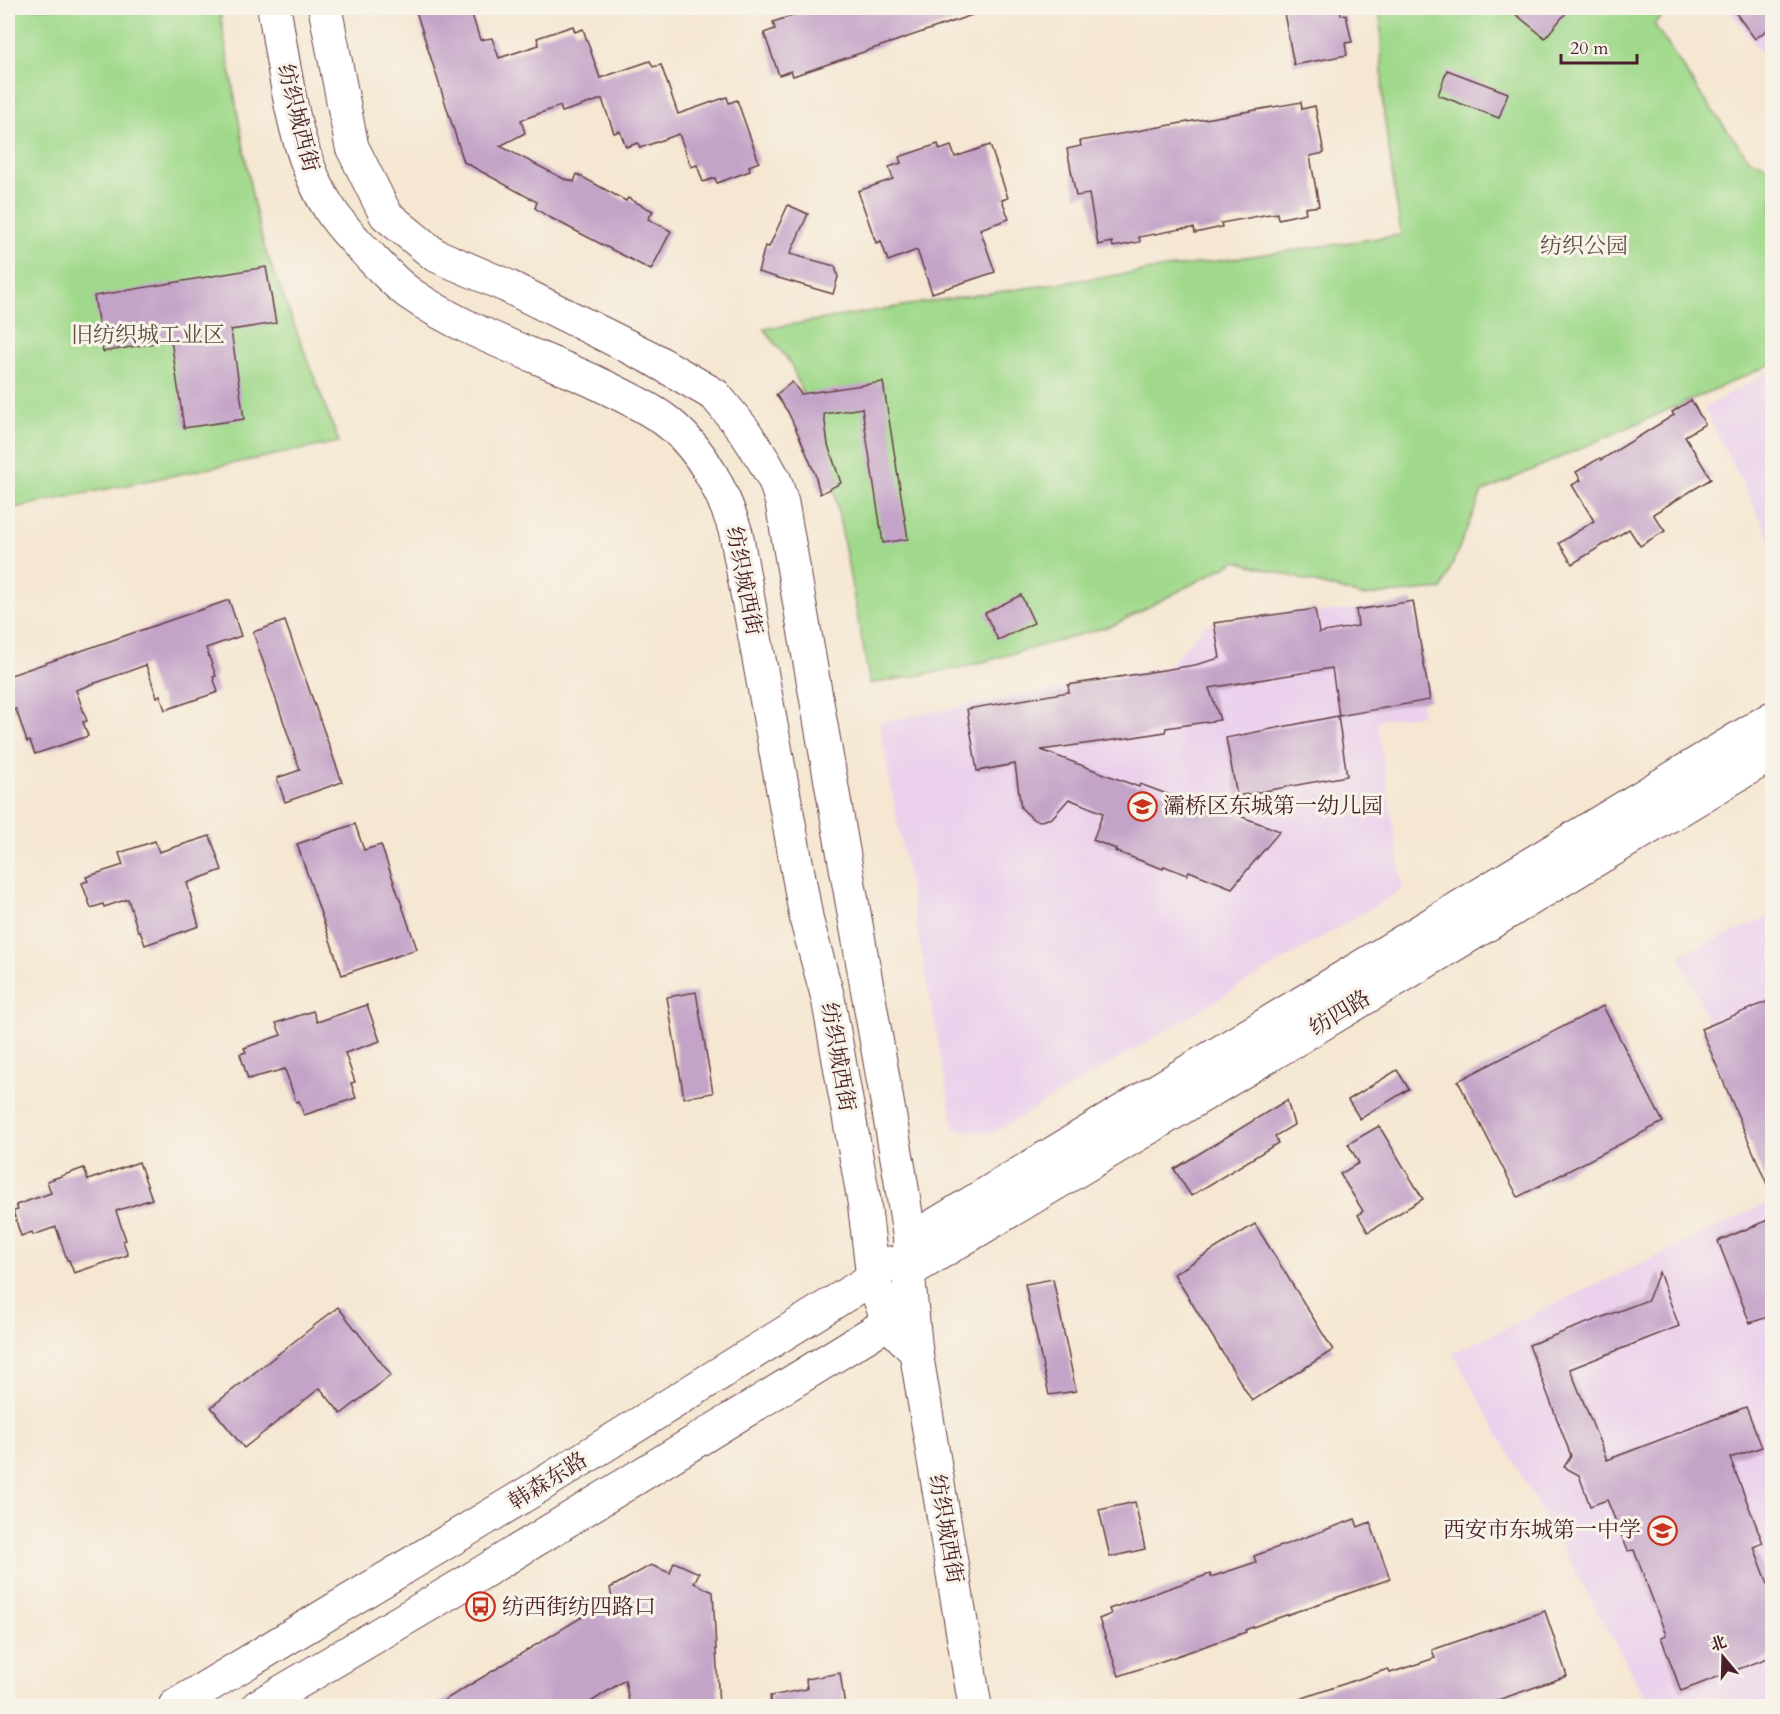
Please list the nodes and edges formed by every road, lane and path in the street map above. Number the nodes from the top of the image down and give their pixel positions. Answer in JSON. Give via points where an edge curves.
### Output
{"nodes":[{"id":1,"x":274,"y":8,"type":"edge"},
{"id":2,"x":325,"y":8,"type":"edge"},
{"id":3,"x":1773,"y":718,"type":"edge"},
{"id":4,"x":1773,"y":754,"type":"edge"},
{"id":5,"x":910,"y":1240,"type":"junction"},
{"id":6,"x":908,"y":1272,"type":"junction"},
{"id":7,"x":873,"y":1278,"type":"junction"},
{"id":8,"x":888,"y":1323,"type":"junction"},
{"id":9,"x":916,"y":1352,"type":"junction"},
{"id":10,"x":175,"y":1707,"type":"edge"},
{"id":11,"x":258,"y":1707,"type":"edge"},
{"id":12,"x":975,"y":1707,"type":"edge"}],
"edges":[{"from":1,"to":7,"type":"main road","name":"纺织城西街","via":[[298,129],[312,177],[331,212],[354,239],[407,292],[435,310],[615,392],[665,420],[694,447],[728,506],[807,922],[828,998],[864,1201]]},
{"from":2,"to":5,"type":"main road","name":"纺织城西街","via":[[352,147],[386,215],[435,255],[507,286],[653,359],[715,395],[743,429],[775,481],[784,514]]},
{"from":3,"to":5,"type":"main road","name":"纺四路"},
{"from":4,"to":6,"type":"main road","name":"纺四路"},
{"from":5,"to":6,"type":"main road","name":"纺织城西街"},
{"from":5,"to":7,"type":"main road","name":"韩森东路"},
{"from":6,"to":8,"type":"main road"},
{"from":6,"to":9,"type":"main road","name":"纺织城西街"},
{"from":7,"to":8,"type":"main road","name":"纺织城西街"},
{"from":7,"to":10,"type":"main road","name":"韩森东路"},
{"from":8,"to":9,"type":"main road","name":"纺织城西街"},
{"from":8,"to":11,"type":"main road","name":"韩森东路"},
{"from":9,"to":12,"type":"main road","name":"纺织城西街"}]}
